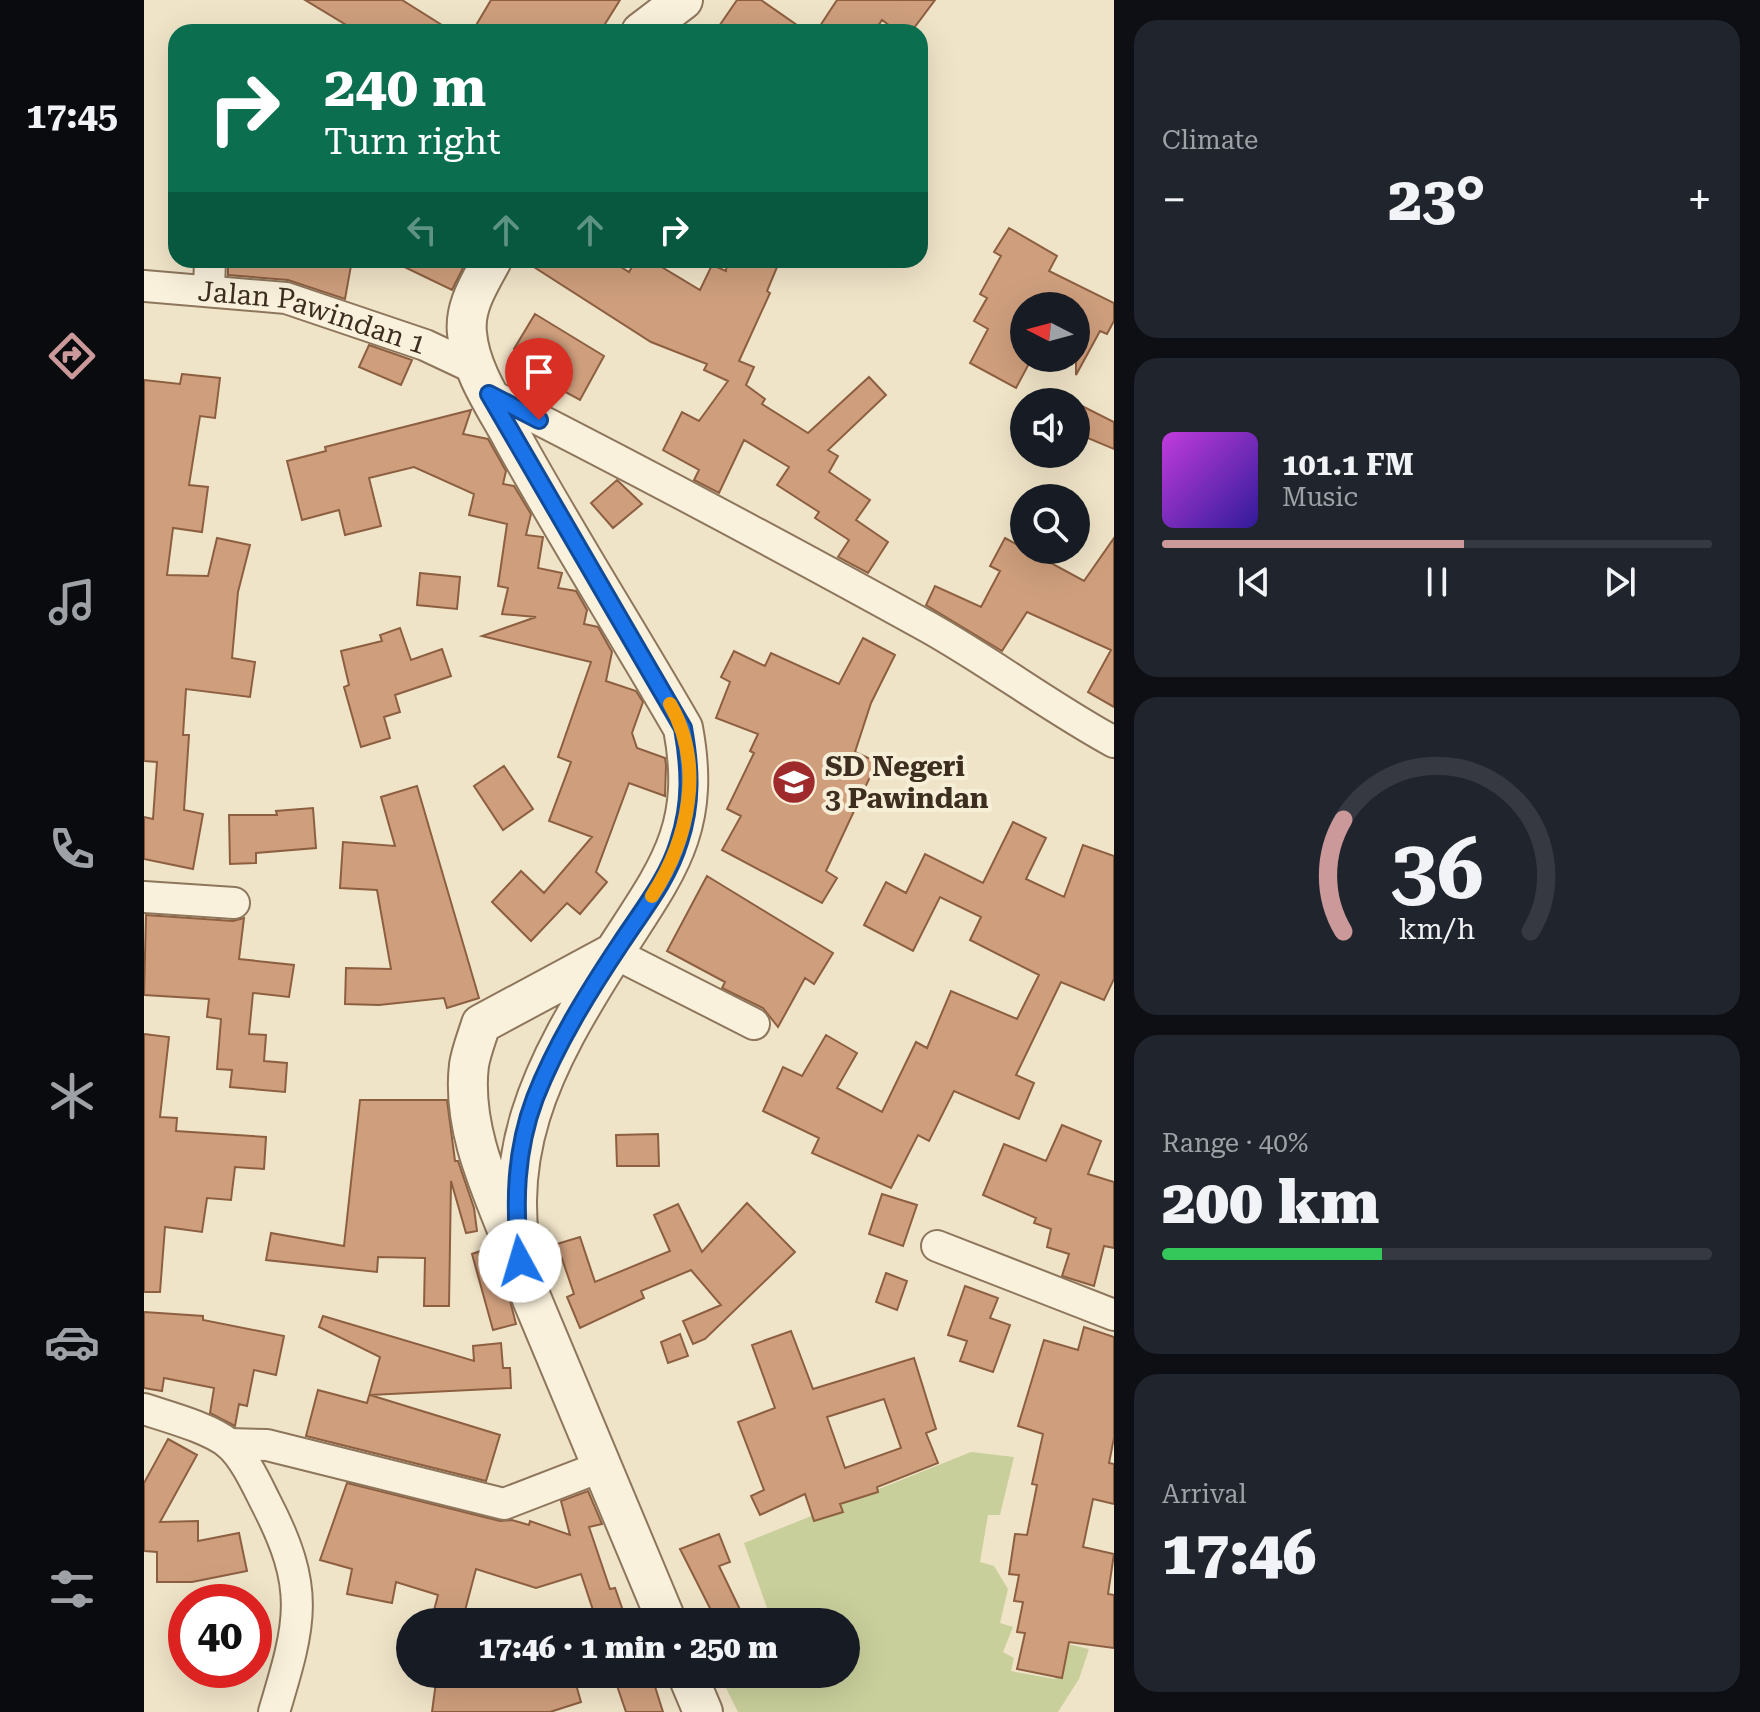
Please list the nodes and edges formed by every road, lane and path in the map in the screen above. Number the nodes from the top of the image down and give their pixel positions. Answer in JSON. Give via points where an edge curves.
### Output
{"nodes":[{"id":1,"x":683,"y":0,"type":"edge"},
{"id":2,"x":652,"y":24,"type":"edge"},
{"id":3,"x":488,"y":268,"type":"edge"},
{"id":4,"x":209,"y":274,"type":"edge"},
{"id":5,"x":144,"y":286,"type":"edge"},
{"id":6,"x":482,"y":382,"type":"junction"},
{"id":7,"x":1114,"y":742,"type":"edge"},
{"id":8,"x":144,"y":897,"type":"edge"},
{"id":9,"x":234,"y":903,"type":"dead end"},
{"id":10,"x":614,"y":953,"type":"junction"},
{"id":11,"x":754,"y":1024,"type":"dead end"},
{"id":12,"x":937,"y":1246,"type":"dead end"},
{"id":13,"x":520,"y":1261,"type":"junction"},
{"id":14,"x":1114,"y":1315,"type":"edge"},
{"id":15,"x":144,"y":1409,"type":"edge"},
{"id":16,"x":229,"y":1444,"type":"junction"},
{"id":17,"x":600,"y":1467,"type":"junction"},
{"id":18,"x":661,"y":1608,"type":"edge"},
{"id":19,"x":693,"y":1688,"type":"edge"},
{"id":20,"x":274,"y":1712,"type":"edge"},
{"id":21,"x":703,"y":1712,"type":"edge"}],
"edges":[{"from":1,"to":2,"type":"street"},
{"from":3,"to":6,"type":"street","via":[[472,298],[466,332]]},
{"from":4,"to":5,"type":"street","name":"Jalan Pawindan 1"},
{"from":4,"to":6,"type":"street","name":"Jalan Pawindan 1","via":[[425,345]]},
{"from":6,"to":7,"type":"street","name":"Jalan Pawindan 1","via":[[928,627]]},
{"from":6,"to":10,"type":"street","via":[[683,728],[690,767],[679,843],[662,881]]},
{"from":8,"to":9,"type":"street"},
{"from":10,"to":11,"type":"street"},
{"from":10,"to":13,"type":"street","via":[[551,1063],[525,1131],[516,1177]]},
{"from":10,"to":13,"type":"street","via":[[481,1024],[469,1064],[468,1105],[482,1167]]},
{"from":12,"to":14,"type":"street"},
{"from":13,"to":17,"type":"street"},
{"from":15,"to":16,"type":"street"},
{"from":16,"to":17,"type":"street","via":[[282,1448],[504,1504]]},
{"from":16,"to":20,"type":"street","via":[[255,1481],[293,1562],[298,1626]]},
{"from":17,"to":18,"type":"street"},
{"from":19,"to":21,"type":"street"}]}
